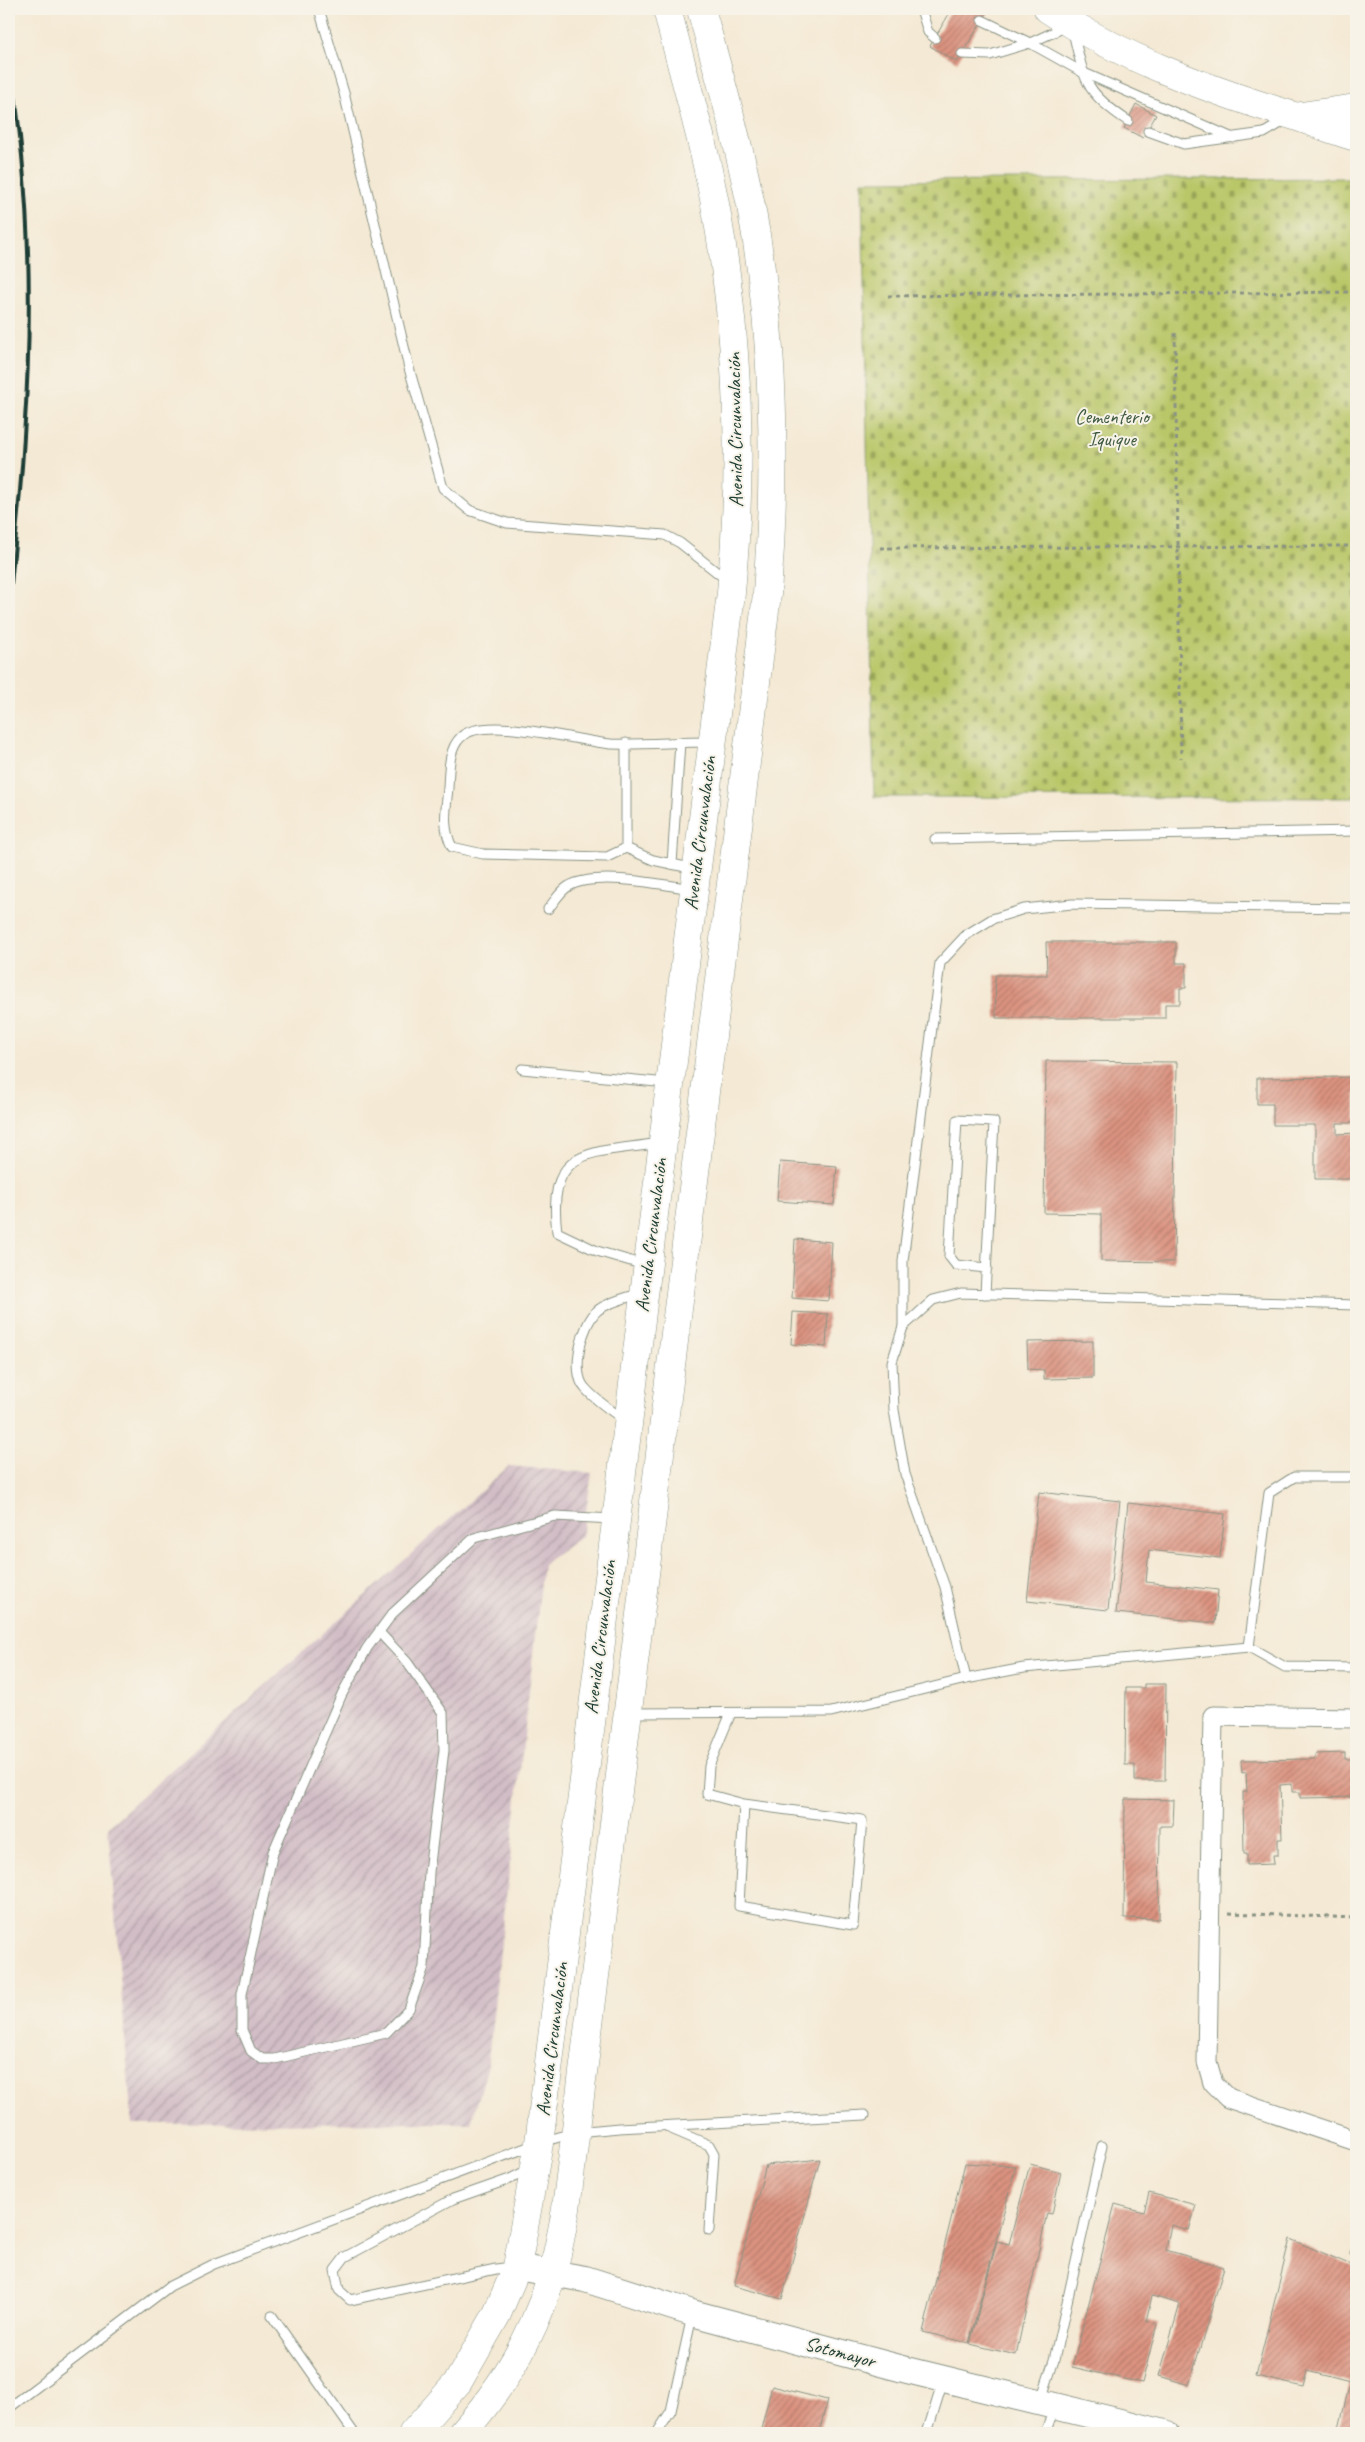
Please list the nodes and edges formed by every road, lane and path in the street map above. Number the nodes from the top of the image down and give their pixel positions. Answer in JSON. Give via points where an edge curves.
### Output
{"nodes":[{"id":1,"x":319,"y":9,"type":"edge"},
{"id":2,"x":667,"y":9,"type":"edge"},
{"id":3,"x":701,"y":9,"type":"edge"},
{"id":4,"x":921,"y":9,"type":"edge"},
{"id":5,"x":1048,"y":9,"type":"edge"},
{"id":6,"x":982,"y":20,"type":"dead end"},
{"id":7,"x":1072,"y":24,"type":"junction"},
{"id":8,"x":935,"y":38,"type":"dead end"},
{"id":9,"x":1030,"y":43,"type":"junction"},
{"id":10,"x":962,"y":54,"type":"dead end"},
{"id":11,"x":1082,"y":72,"type":"junction"},
{"id":12,"x":1356,"y":108,"type":"edge"},
{"id":13,"x":1293,"y":116,"type":"junction"},
{"id":14,"x":1128,"y":121,"type":"dead end"},
{"id":15,"x":1148,"y":131,"type":"dead end"},
{"id":16,"x":1356,"y":137,"type":"edge"},
{"id":17,"x":1233,"y":138,"type":"junction"},
{"id":18,"x":1356,"y":292,"type":"edge"},
{"id":19,"x":888,"y":296,"type":"dead end"},
{"id":20,"x":1175,"y":333,"type":"dead end"},
{"id":21,"x":1356,"y":546,"type":"edge"},
{"id":22,"x":1177,"y":547,"type":"junction"},
{"id":23,"x":880,"y":548,"type":"dead end"},
{"id":24,"x":732,"y":584,"type":"junction"},
{"id":25,"x":680,"y":742,"type":"junction"},
{"id":26,"x":711,"y":742,"type":"junction"},
{"id":27,"x":626,"y":743,"type":"junction"},
{"id":28,"x":1181,"y":758,"type":"dead end"},
{"id":29,"x":1356,"y":831,"type":"edge"},
{"id":30,"x":935,"y":839,"type":"dead end"},
{"id":31,"x":626,"y":848,"type":"junction"},
{"id":32,"x":687,"y":874,"type":"junction"},
{"id":33,"x":1356,"y":908,"type":"edge"},
{"id":34,"x":548,"y":909,"type":"dead end"},
{"id":35,"x":522,"y":1069,"type":"dead end"},
{"id":36,"x":670,"y":1083,"type":"junction"},
{"id":37,"x":662,"y":1142,"type":"junction"},
{"id":38,"x":647,"y":1266,"type":"junction"},
{"id":39,"x":987,"y":1268,"type":"junction"},
{"id":40,"x":644,"y":1292,"type":"junction"},
{"id":41,"x":985,"y":1294,"type":"junction"},
{"id":42,"x":1356,"y":1305,"type":"edge"},
{"id":43,"x":903,"y":1327,"type":"junction"},
{"id":44,"x":627,"y":1423,"type":"junction"},
{"id":45,"x":1356,"y":1477,"type":"edge"},
{"id":46,"x":615,"y":1519,"type":"junction"},
{"id":47,"x":379,"y":1632,"type":"junction"},
{"id":48,"x":1249,"y":1647,"type":"junction"},
{"id":49,"x":1356,"y":1668,"type":"edge"},
{"id":50,"x":966,"y":1679,"type":"junction"},
{"id":51,"x":628,"y":1713,"type":"junction"},
{"id":52,"x":731,"y":1713,"type":"junction"},
{"id":53,"x":1356,"y":1718,"type":"edge"},
{"id":54,"x":744,"y":1804,"type":"junction"},
{"id":55,"x":1208,"y":1912,"type":"junction"},
{"id":56,"x":1356,"y":1918,"type":"edge"},
{"id":57,"x":865,"y":2115,"type":"dead end"},
{"id":58,"x":667,"y":2127,"type":"junction"},
{"id":59,"x":576,"y":2132,"type":"junction"},
{"id":60,"x":1356,"y":2141,"type":"edge"},
{"id":61,"x":1102,"y":2146,"type":"dead end"},
{"id":62,"x":536,"y":2155,"type":"junction"},
{"id":63,"x":708,"y":2230,"type":"dead end"},
{"id":64,"x":517,"y":2267,"type":"junction"},
{"id":65,"x":553,"y":2273,"type":"junction"},
{"id":66,"x":692,"y":2313,"type":"junction"},
{"id":67,"x":272,"y":2316,"type":"dead end"},
{"id":68,"x":943,"y":2378,"type":"junction"},
{"id":69,"x":1047,"y":2404,"type":"junction"},
{"id":70,"x":9,"y":2408,"type":"edge"},
{"id":71,"x":349,"y":2432,"type":"edge"},
{"id":72,"x":413,"y":2433,"type":"edge"},
{"id":73,"x":462,"y":2433,"type":"edge"},
{"id":74,"x":657,"y":2433,"type":"edge"},
{"id":75,"x":927,"y":2433,"type":"edge"},
{"id":76,"x":1045,"y":2433,"type":"edge"},
{"id":77,"x":1165,"y":2433,"type":"edge"}],
"edges":[{"from":1,"to":24,"type":"lane","via":[[344,93],[408,368],[443,488],[469,510],[506,523],[665,535]]},
{"from":2,"to":24,"type":"main road","name":"Avenida Circunvalación","via":[[717,214],[732,321],[737,375],[739,476]]},
{"from":3,"to":51,"type":"main road","name":"Avenida Circunvalación","via":[[739,153],[760,261],[772,370],[773,500],[767,594]]},
{"from":4,"to":8,"type":"lane","via":[[928,32]]},
{"from":5,"to":7,"type":"main road"},
{"from":6,"to":9,"type":"lane"},
{"from":7,"to":9,"type":"lane"},
{"from":7,"to":11,"type":"lane"},
{"from":7,"to":13,"type":"main road","via":[[1198,84]]},
{"from":9,"to":10,"type":"lane","via":[[990,55]]},
{"from":9,"to":11,"type":"lane"},
{"from":11,"to":14,"type":"lane","via":[[1091,91],[1103,104]]},
{"from":11,"to":17,"type":"lane"},
{"from":12,"to":13,"type":"main road"},
{"from":13,"to":16,"type":"main road"},
{"from":13,"to":17,"type":"lane","via":[[1264,133]]},
{"from":15,"to":17,"type":"lane","via":[[1184,144]]},
{"from":18,"to":19,"type":"path"},
{"from":20,"to":22,"type":"path"},
{"from":21,"to":22,"type":"path"},
{"from":22,"to":23,"type":"path"},
{"from":22,"to":28,"type":"path"},
{"from":24,"to":26,"type":"main road","name":"Avenida Circunvalación"},
{"from":25,"to":26,"type":"lane"},
{"from":25,"to":27,"type":"lane"},
{"from":25,"to":32,"type":"lane"},
{"from":26,"to":32,"type":"main road","name":"Avenida Circunvalación"},
{"from":27,"to":31,"type":"lane"},
{"from":27,"to":31,"type":"lane","via":[[610,744],[543,732],[472,731],[460,737],[450,759],[445,833],[452,847],[483,854],[607,857]]},
{"from":29,"to":30,"type":"lane"},
{"from":31,"to":32,"type":"lane"},
{"from":32,"to":34,"type":"lane","via":[[640,881],[592,880],[568,886]]},
{"from":32,"to":36,"type":"main road","name":"Avenida Circunvalación"},
{"from":33,"to":43,"type":"lane","via":[[1072,904],[992,918],[966,935],[940,963],[903,1261]]},
{"from":35,"to":36,"type":"lane"},
{"from":36,"to":37,"type":"main road","name":"Avenida Circunvalación"},
{"from":37,"to":38,"type":"main road","name":"Avenida Circunvalación"},
{"from":37,"to":38,"type":"lane","via":[[591,1152],[568,1164],[554,1207],[557,1232],[597,1251]]},
{"from":38,"to":40,"type":"main road","name":"Avenida Circunvalación"},
{"from":39,"to":39,"type":"lane","via":[[994,1122],[957,1120],[949,1256],[956,1265]]},
{"from":39,"to":41,"type":"lane"},
{"from":40,"to":44,"type":"main road","name":"Avenida Circunvalación"},
{"from":40,"to":44,"type":"lane","via":[[598,1310],[588,1322],[577,1370],[584,1387]]},
{"from":41,"to":42,"type":"lane"},
{"from":41,"to":43,"type":"lane","via":[[961,1293],[933,1300]]},
{"from":43,"to":50,"type":"lane","via":[[892,1362],[894,1410],[904,1474],[945,1587]]},
{"from":44,"to":46,"type":"main road","name":"Avenida Circunvalación"},
{"from":45,"to":48,"type":"lane","via":[[1294,1477],[1269,1492]]},
{"from":46,"to":47,"type":"lane","via":[[555,1516],[474,1538],[392,1614]]},
{"from":46,"to":62,"type":"main road","name":"Avenida Circunvalación"},
{"from":47,"to":47,"type":"lane","via":[[342,1694],[273,1852],[242,1994],[242,2030],[247,2046],[262,2059],[276,2059],[386,2032],[409,2009],[424,1967],[429,1872],[444,1750],[443,1712],[407,1662]]},
{"from":48,"to":49,"type":"lane","via":[[1284,1667]]},
{"from":48,"to":50,"type":"lane","via":[[1024,1668]]},
{"from":50,"to":52,"type":"lane","via":[[831,1712]]},
{"from":51,"to":52,"type":"lane"},
{"from":51,"to":59,"type":"main road","name":"Avenida Circunvalación"},
{"from":52,"to":54,"type":"lane","via":[[709,1766],[707,1794]]},
{"from":53,"to":55,"type":"street","via":[[1213,1716]]},
{"from":54,"to":54,"type":"lane","via":[[862,1820],[853,1924],[739,1906]]},
{"from":55,"to":56,"type":"path"},
{"from":55,"to":60,"type":"street","via":[[1207,2062],[1213,2083],[1228,2098]]},
{"from":57,"to":58,"type":"lane"},
{"from":58,"to":59,"type":"lane"},
{"from":58,"to":63,"type":"lane","via":[[709,2145],[714,2154]]},
{"from":59,"to":62,"type":"lane"},
{"from":59,"to":65,"type":"main road","name":"Avenida Circunvalación","via":[[566,2209]]},
{"from":61,"to":69,"type":"lane"},
{"from":62,"to":64,"type":"main road","name":"Avenida Circunvalación"},
{"from":62,"to":64,"type":"lane","via":[[510,2180],[453,2199],[345,2257],[336,2270],[339,2290],[350,2300],[487,2270]]},
{"from":62,"to":70,"type":"lane","via":[[205,2268],[170,2286]]},
{"from":64,"to":65,"type":"main road","name":"Sotomayor"},
{"from":64,"to":72,"type":"main road","name":"Avenida Circunvalación","via":[[476,2354],[447,2395]]},
{"from":65,"to":66,"type":"main road","name":"Sotomayor","via":[[585,2279]]},
{"from":65,"to":73,"type":"main road","name":"Avenida Circunvalación","via":[[534,2326],[515,2362],[490,2400]]},
{"from":66,"to":68,"type":"main road","name":"Sotomayor"},
{"from":66,"to":74,"type":"lane","via":[[671,2411]]},
{"from":67,"to":71,"type":"lane"},
{"from":68,"to":69,"type":"main road","name":"Sotomayor"},
{"from":68,"to":75,"type":"lane"},
{"from":69,"to":76,"type":"lane"},
{"from":69,"to":77,"type":"main road","name":"Sotomayor"}]}
